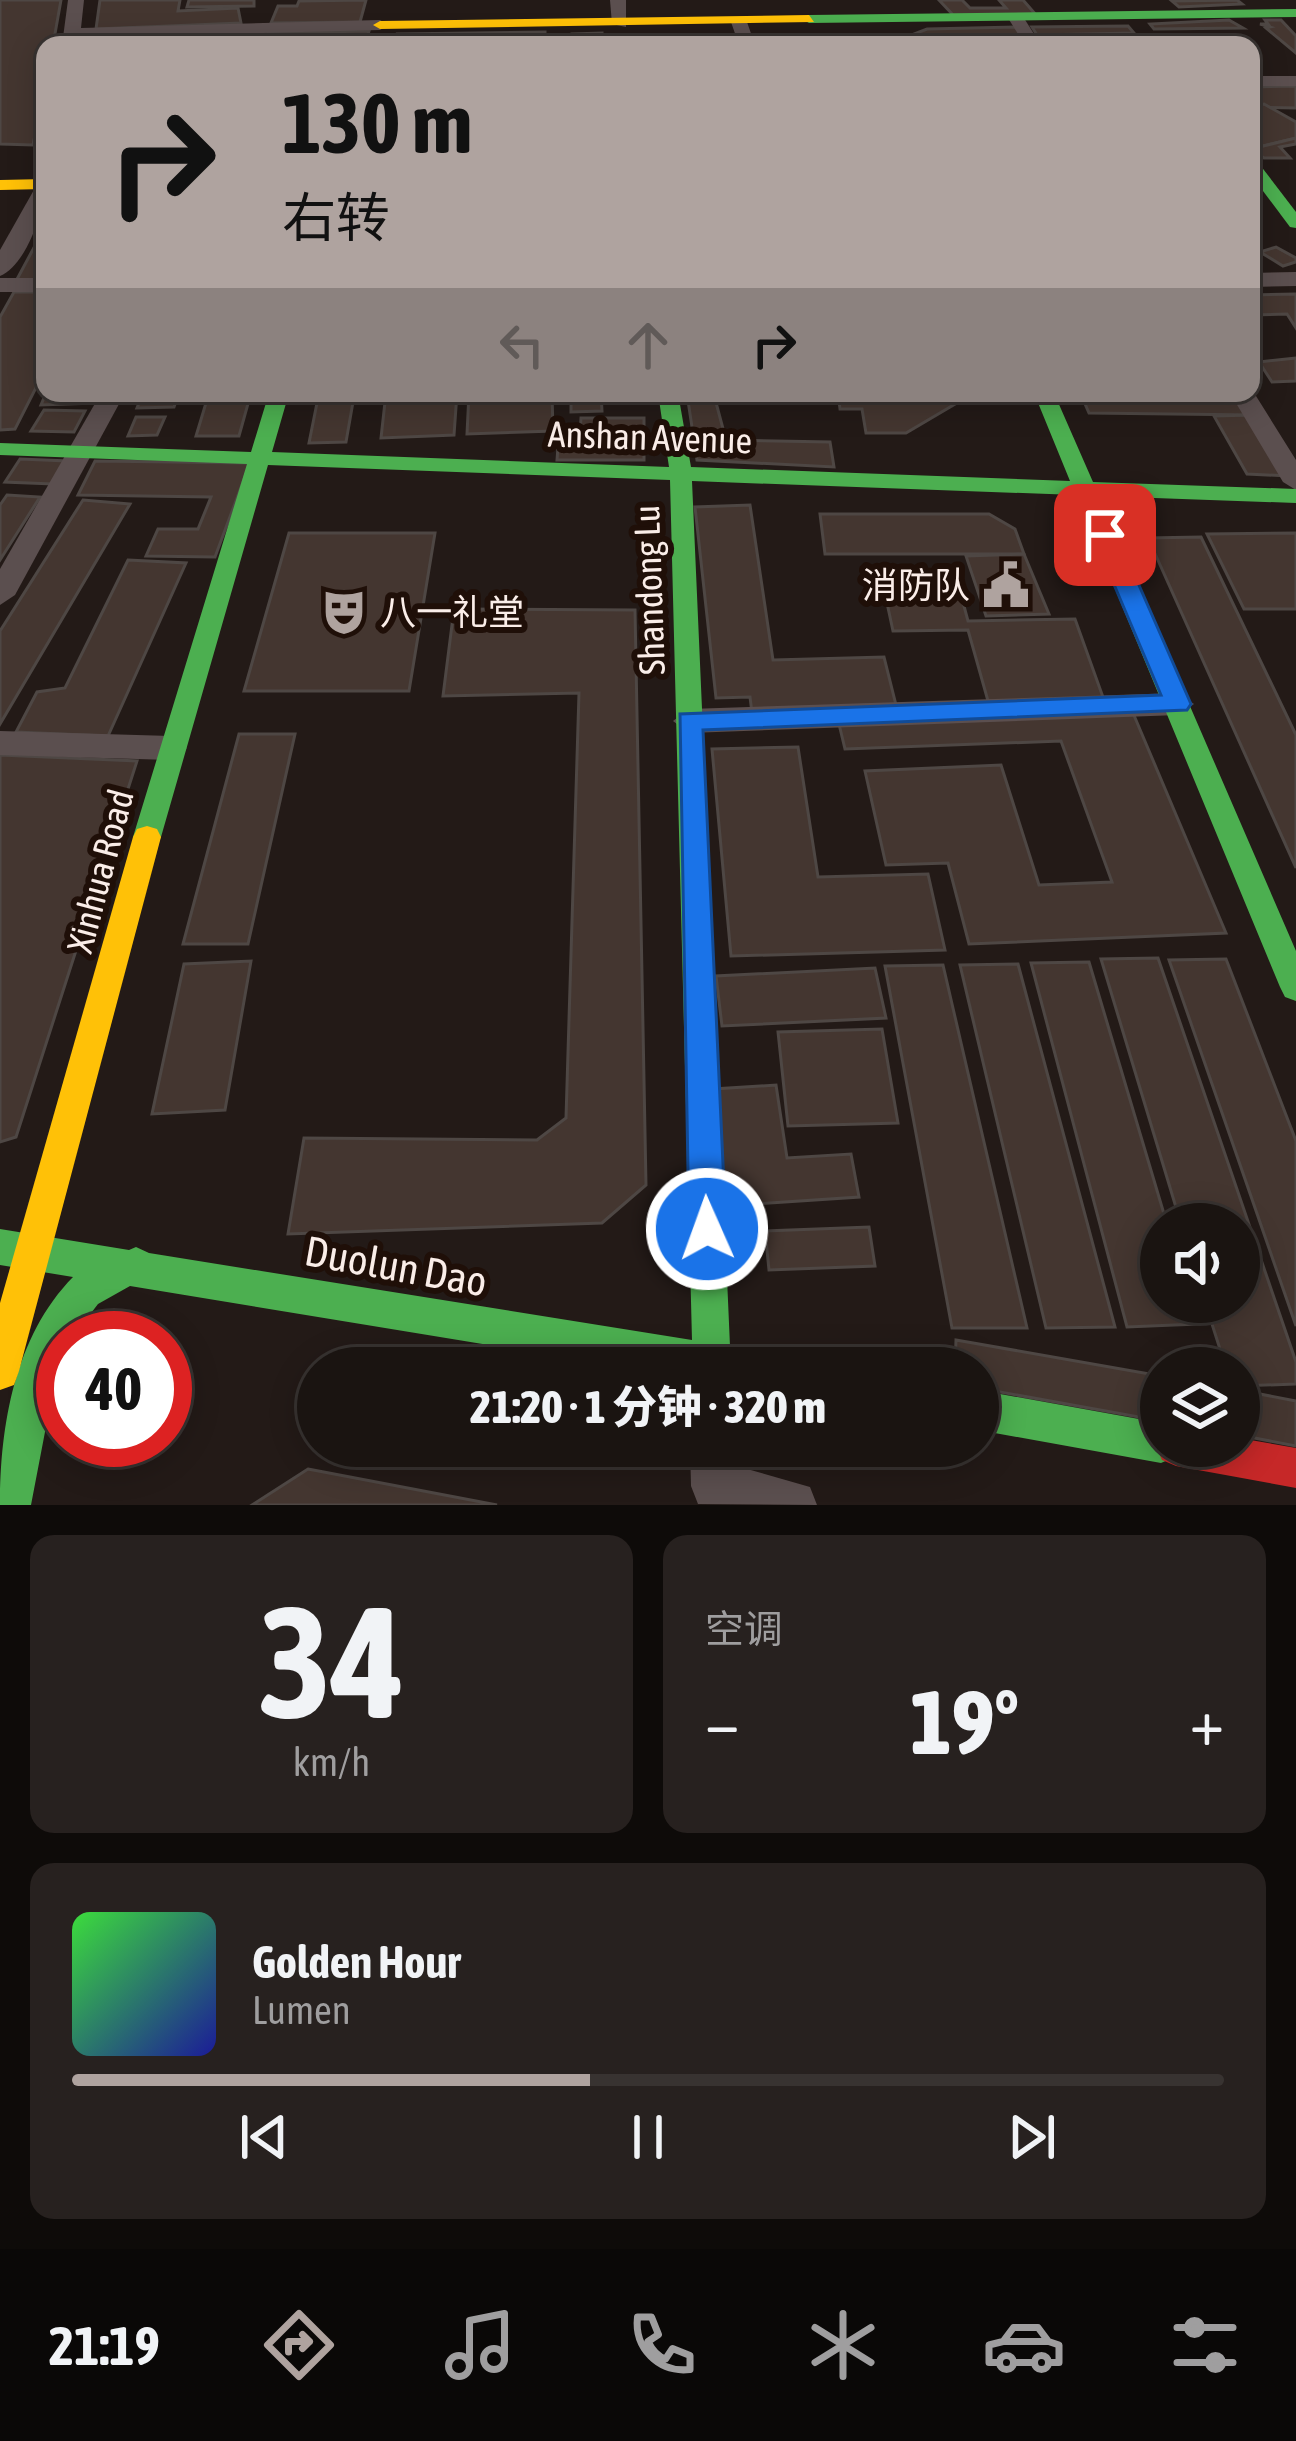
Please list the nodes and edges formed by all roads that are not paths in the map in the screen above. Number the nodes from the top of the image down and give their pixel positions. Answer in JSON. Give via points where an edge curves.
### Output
{"nodes":[{"id":1,"x":76,"y":0,"type":"edge"},
{"id":2,"x":1123,"y":8,"type":"edge"},
{"id":3,"x":1296,"y":13,"type":"edge"},
{"id":4,"x":1016,"y":18,"type":"junction"},
{"id":5,"x":263,"y":19,"type":"junction"},
{"id":6,"x":872,"y":22,"type":"edge"},
{"id":7,"x":380,"y":23,"type":"edge"},
{"id":8,"x":620,"y":23,"type":"edge"},
{"id":9,"x":743,"y":33,"type":"edge"},
{"id":10,"x":70,"y":36,"type":"edge"},
{"id":11,"x":99,"y":36,"type":"edge"},
{"id":12,"x":256,"y":36,"type":"edge"},
{"id":13,"x":1027,"y":36,"type":"edge"},
{"id":14,"x":1146,"y":36,"type":"edge"},
{"id":15,"x":1260,"y":81,"type":"edge"},
{"id":16,"x":1296,"y":81,"type":"edge"},
{"id":17,"x":1296,"y":163,"type":"edge"},
{"id":18,"x":1260,"y":164,"type":"edge"},
{"id":19,"x":1260,"y":176,"type":"edge"},
{"id":20,"x":0,"y":185,"type":"edge"},
{"id":21,"x":36,"y":186,"type":"edge"},
{"id":22,"x":36,"y":203,"type":"edge"},
{"id":23,"x":1296,"y":223,"type":"edge"},
{"id":24,"x":0,"y":269,"type":"edge"},
{"id":25,"x":1296,"y":279,"type":"edge"},
{"id":26,"x":1260,"y":280,"type":"edge"},
{"id":27,"x":0,"y":285,"type":"edge"},
{"id":28,"x":36,"y":285,"type":"edge"},
{"id":29,"x":109,"y":402,"type":"edge"},
{"id":30,"x":277,"y":402,"type":"edge"},
{"id":31,"x":669,"y":402,"type":"edge"},
{"id":32,"x":1048,"y":402,"type":"edge"},
{"id":33,"x":1248,"y":402,"type":"edge"},
{"id":34,"x":0,"y":449,"type":"edge"},
{"id":35,"x":85,"y":451,"type":"junction"},
{"id":36,"x":261,"y":455,"type":"junction"},
{"id":37,"x":681,"y":474,"type":"junction"},
{"id":38,"x":1296,"y":482,"type":"edge"},
{"id":39,"x":1087,"y":492,"type":"junction"},
{"id":40,"x":1296,"y":496,"type":"edge"},
{"id":41,"x":0,"y":595,"type":"edge"},
{"id":42,"x":1178,"y":704,"type":"junction"},
{"id":43,"x":689,"y":721,"type":"junction"},
{"id":44,"x":0,"y":742,"type":"edge"},
{"id":45,"x":171,"y":748,"type":"junction"},
{"id":46,"x":1296,"y":987,"type":"edge"},
{"id":47,"x":0,"y":1247,"type":"edge"},
{"id":48,"x":32,"y":1252,"type":"junction"},
{"id":49,"x":136,"y":1265,"type":"junction"},
{"id":50,"x":613,"y":1347,"type":"edge"},
{"id":51,"x":722,"y":1347,"type":"edge"},
{"id":52,"x":0,"y":1371,"type":"edge"},
{"id":53,"x":999,"y":1414,"type":"edge"},
{"id":54,"x":1140,"y":1439,"type":"edge"},
{"id":55,"x":1260,"y":1461,"type":"edge"},
{"id":56,"x":1296,"y":1468,"type":"edge"},
{"id":57,"x":715,"y":1479,"type":"edge"},
{"id":58,"x":11,"y":1505,"type":"edge"},
{"id":59,"x":792,"y":1505,"type":"edge"}],
"edges":[{"from":1,"to":10,"type":"street"},
{"from":2,"to":3,"type":"street"},
{"from":2,"to":4,"type":"street"},
{"from":2,"to":14,"type":"street"},
{"from":4,"to":6,"type":"street"},
{"from":4,"to":13,"type":"street"},
{"from":5,"to":7,"type":"street"},
{"from":5,"to":11,"type":"street"},
{"from":5,"to":12,"type":"street"},
{"from":6,"to":9,"type":"street"},
{"from":7,"to":8,"type":"street"},
{"from":8,"to":9,"type":"street"},
{"from":15,"to":16,"type":"street"},
{"from":17,"to":18,"type":"street"},
{"from":19,"to":23,"type":"street"},
{"from":20,"to":21,"type":"street"},
{"from":22,"to":24,"type":"street"},
{"from":25,"to":26,"type":"street"},
{"from":27,"to":28,"type":"street"},
{"from":29,"to":35,"type":"street"},
{"from":30,"to":36,"type":"street","name":"Xinhua Road"},
{"from":31,"to":37,"type":"street","name":"Shandong Lu"},
{"from":32,"to":39,"type":"street"},
{"from":33,"to":38,"type":"street"},
{"from":34,"to":35,"type":"street","name":"Anshan Avenue"},
{"from":35,"to":36,"type":"street","name":"Anshan Avenue"},
{"from":35,"to":41,"type":"street"},
{"from":36,"to":37,"type":"street","name":"Anshan Avenue"},
{"from":36,"to":45,"type":"street","name":"Xinhua Road"},
{"from":37,"to":39,"type":"street","name":"Anshan Avenue"},
{"from":37,"to":43,"type":"street","name":"Shandong Lu"},
{"from":39,"to":40,"type":"street","name":"Anshan Avenue"},
{"from":39,"to":42,"type":"street"},
{"from":42,"to":43,"type":"street"},
{"from":42,"to":46,"type":"street"},
{"from":43,"to":51,"type":"street","name":"Shandong Lu"},
{"from":44,"to":45,"type":"street"},
{"from":45,"to":48,"type":"street","name":"Xinhua Road"},
{"from":47,"to":48,"type":"street","name":"Duolun Dao"},
{"from":48,"to":49,"type":"street","name":"Duolun Dao"},
{"from":48,"to":52,"type":"street","name":"Xinhua Road"},
{"from":49,"to":50,"type":"street","name":"Duolun Dao"},
{"from":49,"to":58,"type":"street","via":[[87,1290],[51,1342]]},
{"from":53,"to":54,"type":"street"},
{"from":55,"to":56,"type":"street"},
{"from":57,"to":59,"type":"street"}]}
